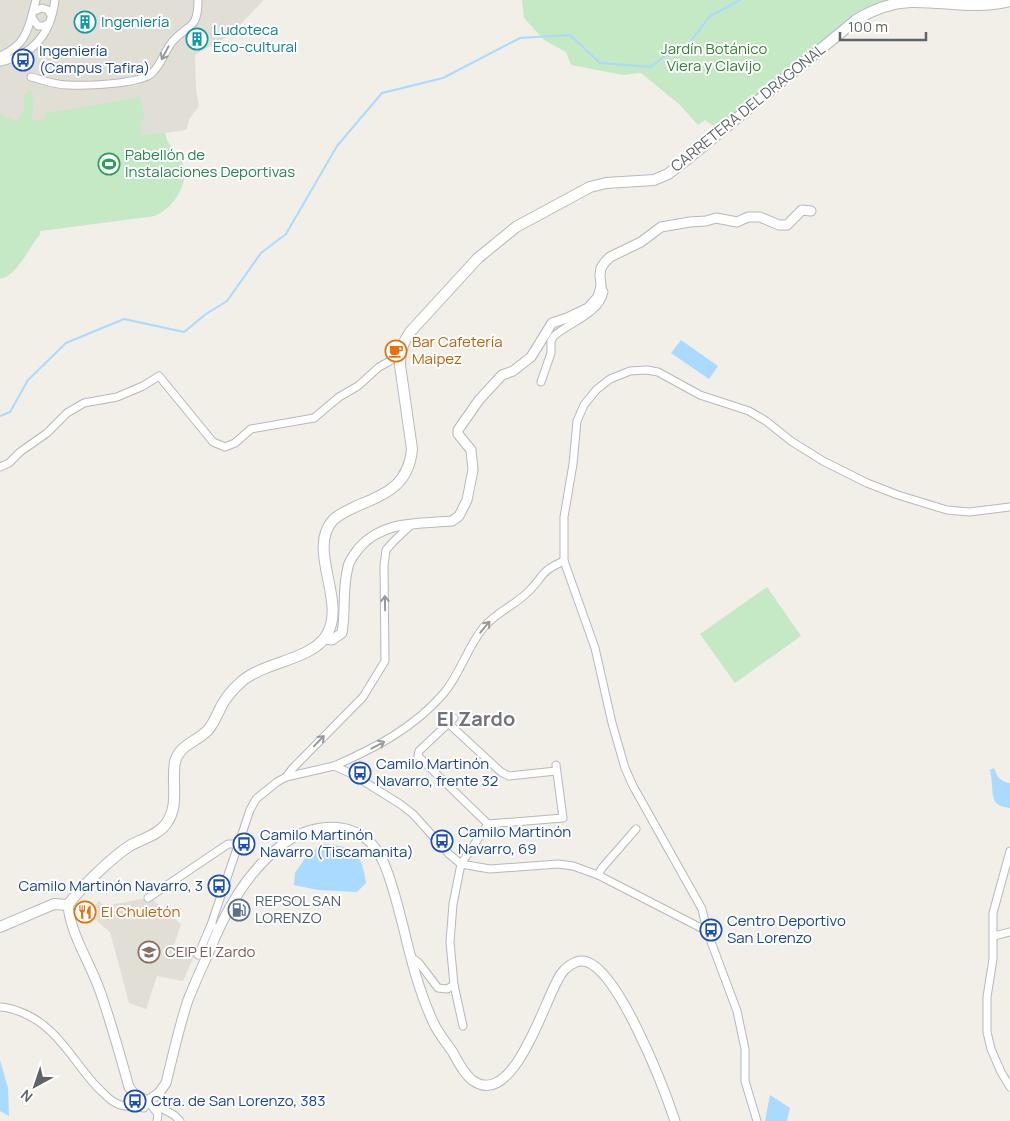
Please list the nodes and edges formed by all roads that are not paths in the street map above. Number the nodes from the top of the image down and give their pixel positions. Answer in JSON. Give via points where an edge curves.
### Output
{"nodes":[{"id":1,"x":36,"y":0,"type":"edge"},
{"id":2,"x":55,"y":0,"type":"edge"},
{"id":3,"x":198,"y":0,"type":"edge"},
{"id":4,"x":1010,"y":1,"type":"edge"},
{"id":5,"x":34,"y":11,"type":"junction"},
{"id":6,"x":50,"y":19,"type":"junction"},
{"id":7,"x":32,"y":20,"type":"junction"},
{"id":8,"x":0,"y":56,"type":"edge"},
{"id":9,"x":0,"y":62,"type":"edge"},
{"id":10,"x":31,"y":77,"type":"dead end"},
{"id":11,"x":811,"y":211,"type":"dead end"},
{"id":12,"x":601,"y":286,"type":"junction"},
{"id":13,"x":400,"y":352,"type":"junction"},
{"id":14,"x":541,"y":382,"type":"dead end"},
{"id":15,"x":0,"y":466,"type":"edge"},
{"id":16,"x":1010,"y":507,"type":"edge"},
{"id":17,"x":412,"y":524,"type":"junction"},
{"id":18,"x":564,"y":561,"type":"junction"},
{"id":19,"x":325,"y":639,"type":"junction"},
{"id":20,"x":334,"y":766,"type":"junction"},
{"id":21,"x":286,"y":777,"type":"junction"},
{"id":22,"x":488,"y":824,"type":"junction"},
{"id":23,"x":636,"y":829,"type":"dead end"},
{"id":24,"x":238,"y":844,"type":"junction"},
{"id":25,"x":1010,"y":850,"type":"edge"},
{"id":26,"x":461,"y":864,"type":"junction"},
{"id":27,"x":598,"y":875,"type":"junction"},
{"id":28,"x":148,"y":898,"type":"dead end"},
{"id":29,"x":68,"y":905,"type":"junction"},
{"id":30,"x":0,"y":927,"type":"edge"},
{"id":31,"x":214,"y":927,"type":"junction"},
{"id":32,"x":707,"y":931,"type":"junction"},
{"id":33,"x":1010,"y":932,"type":"edge"},
{"id":34,"x":994,"y":936,"type":"junction"},
{"id":35,"x":198,"y":954,"type":"dead end"},
{"id":36,"x":410,"y":956,"type":"junction"},
{"id":37,"x":454,"y":984,"type":"junction"},
{"id":38,"x":0,"y":1007,"type":"edge"},
{"id":39,"x":463,"y":1026,"type":"dead end"},
{"id":40,"x":1010,"y":1087,"type":"edge"},
{"id":41,"x":148,"y":1100,"type":"junction"},
{"id":42,"x":157,"y":1121,"type":"edge"},
{"id":43,"x":180,"y":1121,"type":"edge"},
{"id":44,"x":675,"y":1121,"type":"edge"},
{"id":45,"x":757,"y":1121,"type":"edge"}],
"edges":[{"from":1,"to":5,"type":"street"},
{"from":2,"to":6,"type":"street"},
{"from":3,"to":10,"type":"street","one_way":true,"via":[[197,19],[193,26],[173,41],[158,66],[143,79],[68,85]]},
{"from":4,"to":13,"type":"main road","name":"CARRETERA DEL DRAGONAL","via":[[973,6],[909,2],[868,12],[668,174],[654,180],[590,186],[516,227],[478,258],[411,331]]},
{"from":5,"to":6,"type":"street","via":[[48,10]]},
{"from":5,"to":7,"type":"street"},
{"from":6,"to":7,"type":"street","via":[[44,26],[38,26]]},
{"from":6,"to":9,"type":"street","via":[[45,33],[32,48]]},
{"from":7,"to":8,"type":"street","via":[[21,43]]},
{"from":11,"to":12,"type":"street","via":[[802,210],[787,225],[748,217],[738,222],[716,218],[661,227],[641,242],[610,257],[601,268]]},
{"from":12,"to":14,"type":"street","via":[[604,292],[596,308],[554,336]]},
{"from":12,"to":17,"type":"street","via":[[598,297],[588,308],[552,323],[531,357],[502,375],[458,430],[470,450],[473,470],[467,500],[459,516],[452,521]]},
{"from":13,"to":15,"type":"street","via":[[314,418],[251,429],[235,443],[225,446],[213,442],[159,376],[117,396],[84,403],[67,413],[9,463]]},
{"from":13,"to":19,"type":"main road","via":[[411,461],[396,485],[383,496],[349,509],[334,519],[326,530],[324,545],[332,617]]},
{"from":16,"to":18,"type":"street","via":[[969,512],[947,510],[898,495],[823,461],[749,411],[700,395],[658,372],[630,371],[610,379],[596,390],[577,421],[564,517]]},
{"from":17,"to":19,"type":"street","via":[[378,532],[353,555],[348,566],[342,632],[332,640]]},
{"from":21,"to":17,"type":"street","one_way":true,"via":[[363,697],[385,661],[386,550]]},
{"from":20,"to":18,"type":"street","one_way":true,"via":[[374,748],[408,726],[449,686],[491,620],[525,594],[549,567]]},
{"from":18,"to":32,"type":"street","via":[[595,648],[625,768],[702,909]]},
{"from":19,"to":29,"type":"main road","via":[[301,654],[262,669],[243,680],[229,694],[208,730],[179,752],[173,809],[166,824],[122,852]]},
{"from":20,"to":21,"type":"street"},
{"from":20,"to":26,"type":"street","via":[[352,774],[413,814]]},
{"from":21,"to":24,"type":"street","via":[[256,799]]},
{"from":22,"to":22,"type":"street","via":[[563,818],[556,768],[509,776],[500,772],[451,720],[418,751],[418,756]]},
{"from":22,"to":26,"type":"street"},
{"from":23,"to":27,"type":"street"},
{"from":24,"to":28,"type":"street","via":[[228,844]]},
{"from":24,"to":31,"type":"street"},
{"from":25,"to":34,"type":"street","via":[[993,913]]},
{"from":26,"to":27,"type":"street","via":[[490,869],[558,864]]},
{"from":26,"to":37,"type":"street","via":[[450,942]]},
{"from":27,"to":32,"type":"street"},
{"from":29,"to":30,"type":"main road","via":[[54,904]]},
{"from":29,"to":41,"type":"street","via":[[69,917],[100,990],[130,1087],[136,1095]]},
{"from":31,"to":35,"type":"street"},
{"from":31,"to":36,"type":"street","via":[[244,883],[286,842],[305,832],[325,827],[346,828],[360,834],[382,858]]},
{"from":31,"to":41,"type":"street","via":[[188,1000],[166,1082],[159,1093]]},
{"from":32,"to":45,"type":"street","via":[[736,1011],[744,1049],[745,1081]]},
{"from":33,"to":34,"type":"street"},
{"from":34,"to":40,"type":"street","via":[[987,997],[987,1032],[991,1049]]},
{"from":36,"to":37,"type":"street","via":[[438,988],[447,989]]},
{"from":36,"to":44,"type":"street","via":[[436,1027],[470,1078],[490,1086],[511,1071],[537,1028],[562,974],[570,965],[580,961],[591,963],[616,991],[635,1024]]},
{"from":37,"to":39,"type":"street"},
{"from":38,"to":41,"type":"street","via":[[29,1015],[51,1031],[92,1081],[114,1102],[144,1108]]},
{"from":41,"to":42,"type":"street","via":[[158,1114]]},
{"from":41,"to":43,"type":"street"}]}
